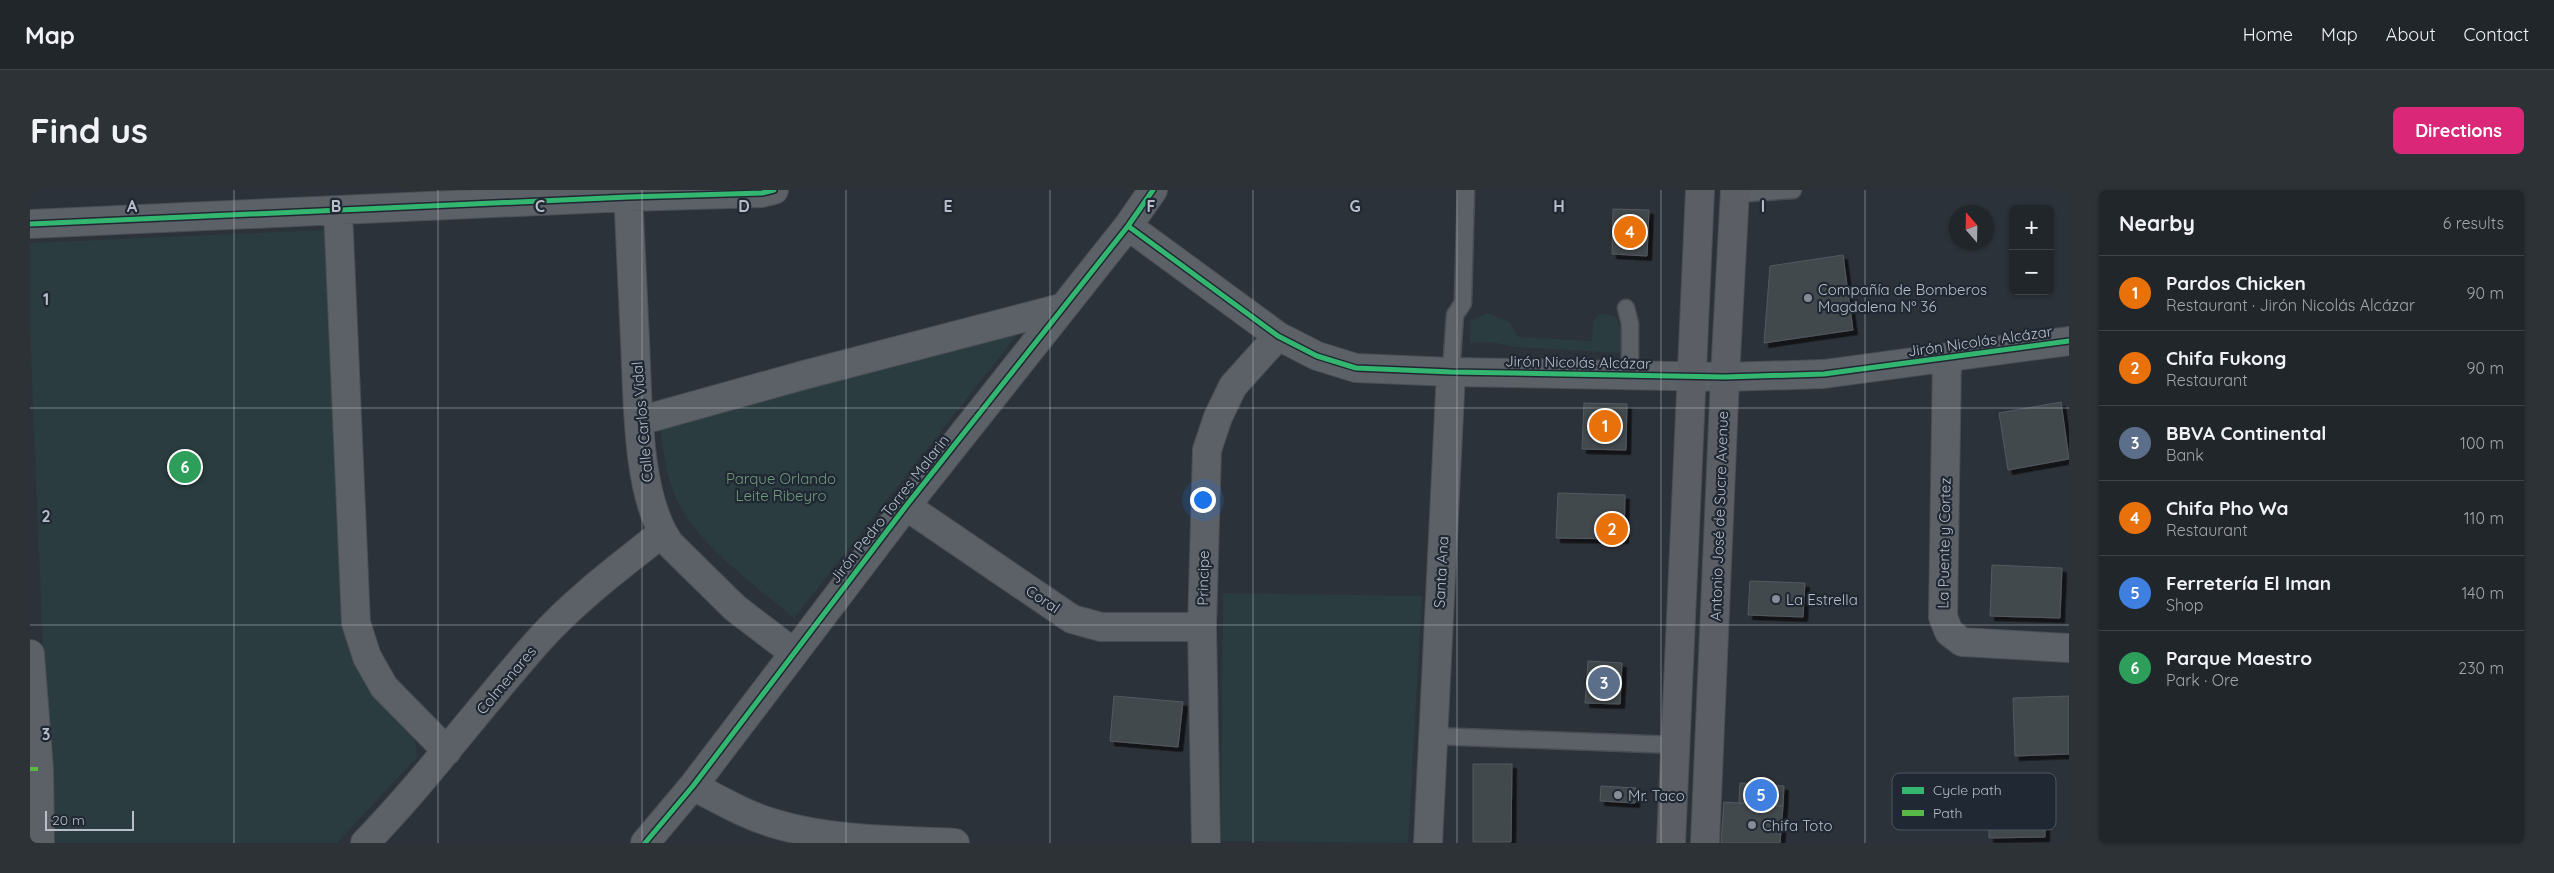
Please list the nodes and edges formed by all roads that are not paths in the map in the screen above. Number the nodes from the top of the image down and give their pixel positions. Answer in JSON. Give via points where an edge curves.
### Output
{"nodes":[{"id":1,"x":774,"y":190,"type":"edge"},
{"id":2,"x":1153,"y":190,"type":"edge"},
{"id":3,"x":1466,"y":190,"type":"edge"},
{"id":4,"x":1700,"y":190,"type":"edge"},
{"id":5,"x":1793,"y":190,"type":"edge"},
{"id":6,"x":1735,"y":192,"type":"edge"},
{"id":7,"x":628,"y":193,"type":"edge"},
{"id":8,"x":338,"y":211,"type":"junction"},
{"id":9,"x":30,"y":224,"type":"edge"},
{"id":10,"x":1128,"y":226,"type":"junction"},
{"id":11,"x":1061,"y":308,"type":"junction"},
{"id":12,"x":1626,"y":308,"type":"dead end"},
{"id":13,"x":1278,"y":336,"type":"junction"},
{"id":14,"x":2069,"y":341,"type":"edge"},
{"id":15,"x":1946,"y":359,"type":"junction"},
{"id":16,"x":1451,"y":372,"type":"junction"},
{"id":17,"x":1630,"y":375,"type":"junction"},
{"id":18,"x":1691,"y":376,"type":"junction"},
{"id":19,"x":1725,"y":377,"type":"junction"},
{"id":20,"x":639,"y":421,"type":"junction"},
{"id":21,"x":906,"y":506,"type":"junction"},
{"id":22,"x":662,"y":533,"type":"junction"},
{"id":23,"x":1202,"y":628,"type":"junction"},
{"id":24,"x":2069,"y":648,"type":"edge"},
{"id":25,"x":794,"y":653,"type":"junction"},
{"id":26,"x":30,"y":654,"type":"edge"},
{"id":27,"x":1434,"y":736,"type":"junction"},
{"id":28,"x":1676,"y":745,"type":"junction"},
{"id":29,"x":447,"y":751,"type":"junction"},
{"id":30,"x":35,"y":769,"type":"edge"},
{"id":31,"x":693,"y":786,"type":"junction"},
{"id":32,"x":40,"y":843,"type":"edge"},
{"id":33,"x":365,"y":843,"type":"edge"},
{"id":34,"x":645,"y":843,"type":"edge"},
{"id":35,"x":956,"y":843,"type":"edge"},
{"id":36,"x":1206,"y":843,"type":"edge"},
{"id":37,"x":1428,"y":843,"type":"edge"},
{"id":38,"x":1671,"y":843,"type":"edge"},
{"id":39,"x":1705,"y":843,"type":"edge"}],
"edges":[{"from":1,"to":7,"type":"street","via":[[762,193]]},
{"from":2,"to":10,"type":"street","name":"Jirón Pedro Torres Malarin"},
{"from":3,"to":16,"type":"lane","name":"Santa Ana","via":[[1463,303],[1455,315]]},
{"from":4,"to":18,"type":"main road"},
{"from":5,"to":6,"type":"lane"},
{"from":6,"to":19,"type":"main road","name":"Antonio José de Sucre Avenue"},
{"from":7,"to":8,"type":"street"},
{"from":7,"to":20,"type":"street","name":"Calle Carlos Vidal"},
{"from":8,"to":9,"type":"street"},
{"from":8,"to":29,"type":"street","via":[[356,623],[367,657],[384,687]]},
{"from":10,"to":11,"type":"street","name":"Jirón Pedro Torres Malarin"},
{"from":10,"to":13,"type":"street","name":"Jirón Nicolás Alcázar"},
{"from":11,"to":20,"type":"street","via":[[804,374]]},
{"from":11,"to":21,"type":"street","name":"Jirón Pedro Torres Malarin"},
{"from":12,"to":17,"type":"lane","via":[[1630,324]]},
{"from":13,"to":16,"type":"street","name":"Jirón Nicolás Alcázar","via":[[1317,356],[1356,368]]},
{"from":13,"to":23,"type":"street","name":"Principe","via":[[1234,386],[1218,417],[1207,450]]},
{"from":14,"to":15,"type":"street","name":"Jirón Nicolás Alcázar"},
{"from":15,"to":19,"type":"street","name":"Jirón Nicolás Alcázar","via":[[1824,374]]},
{"from":15,"to":24,"type":"street","name":"La Puente y Cortez","via":[[1943,617],[1949,632],[1962,642]]},
{"from":16,"to":17,"type":"street","name":"Jirón Nicolás Alcázar"},
{"from":16,"to":27,"type":"street","name":"Santa Ana"},
{"from":17,"to":18,"type":"street","name":"Jirón Nicolás Alcázar"},
{"from":18,"to":19,"type":"street","name":"Jirón Nicolás Alcázar"},
{"from":18,"to":28,"type":"main road"},
{"from":19,"to":39,"type":"main road","name":"Antonio José de Sucre Avenue"},
{"from":20,"to":22,"type":"street","name":"Calle Carlos Vidal","via":[[648,490]]},
{"from":21,"to":23,"type":"street","name":"Coral","via":[[1072,619],[1101,627]]},
{"from":21,"to":25,"type":"street","name":"Jirón Pedro Torres Malarin"},
{"from":22,"to":25,"type":"street","name":"Calle Carlos Vidal","via":[[736,608]]},
{"from":22,"to":29,"type":"street","name":"Colmenares","via":[[566,612]]},
{"from":23,"to":36,"type":"street","name":"Principe"},
{"from":25,"to":31,"type":"street","name":"Jirón Pedro Torres Malarin"},
{"from":26,"to":30,"type":"street"},
{"from":27,"to":28,"type":"lane"},
{"from":27,"to":37,"type":"street","name":"Santa Ana"},
{"from":28,"to":38,"type":"main road"},
{"from":29,"to":33,"type":"street","name":"Colmenares"},
{"from":30,"to":32,"type":"street"},
{"from":31,"to":34,"type":"street","name":"Jirón Pedro Torres Malarin"},
{"from":31,"to":35,"type":"street","via":[[734,808],[777,824],[868,838]]}]}
